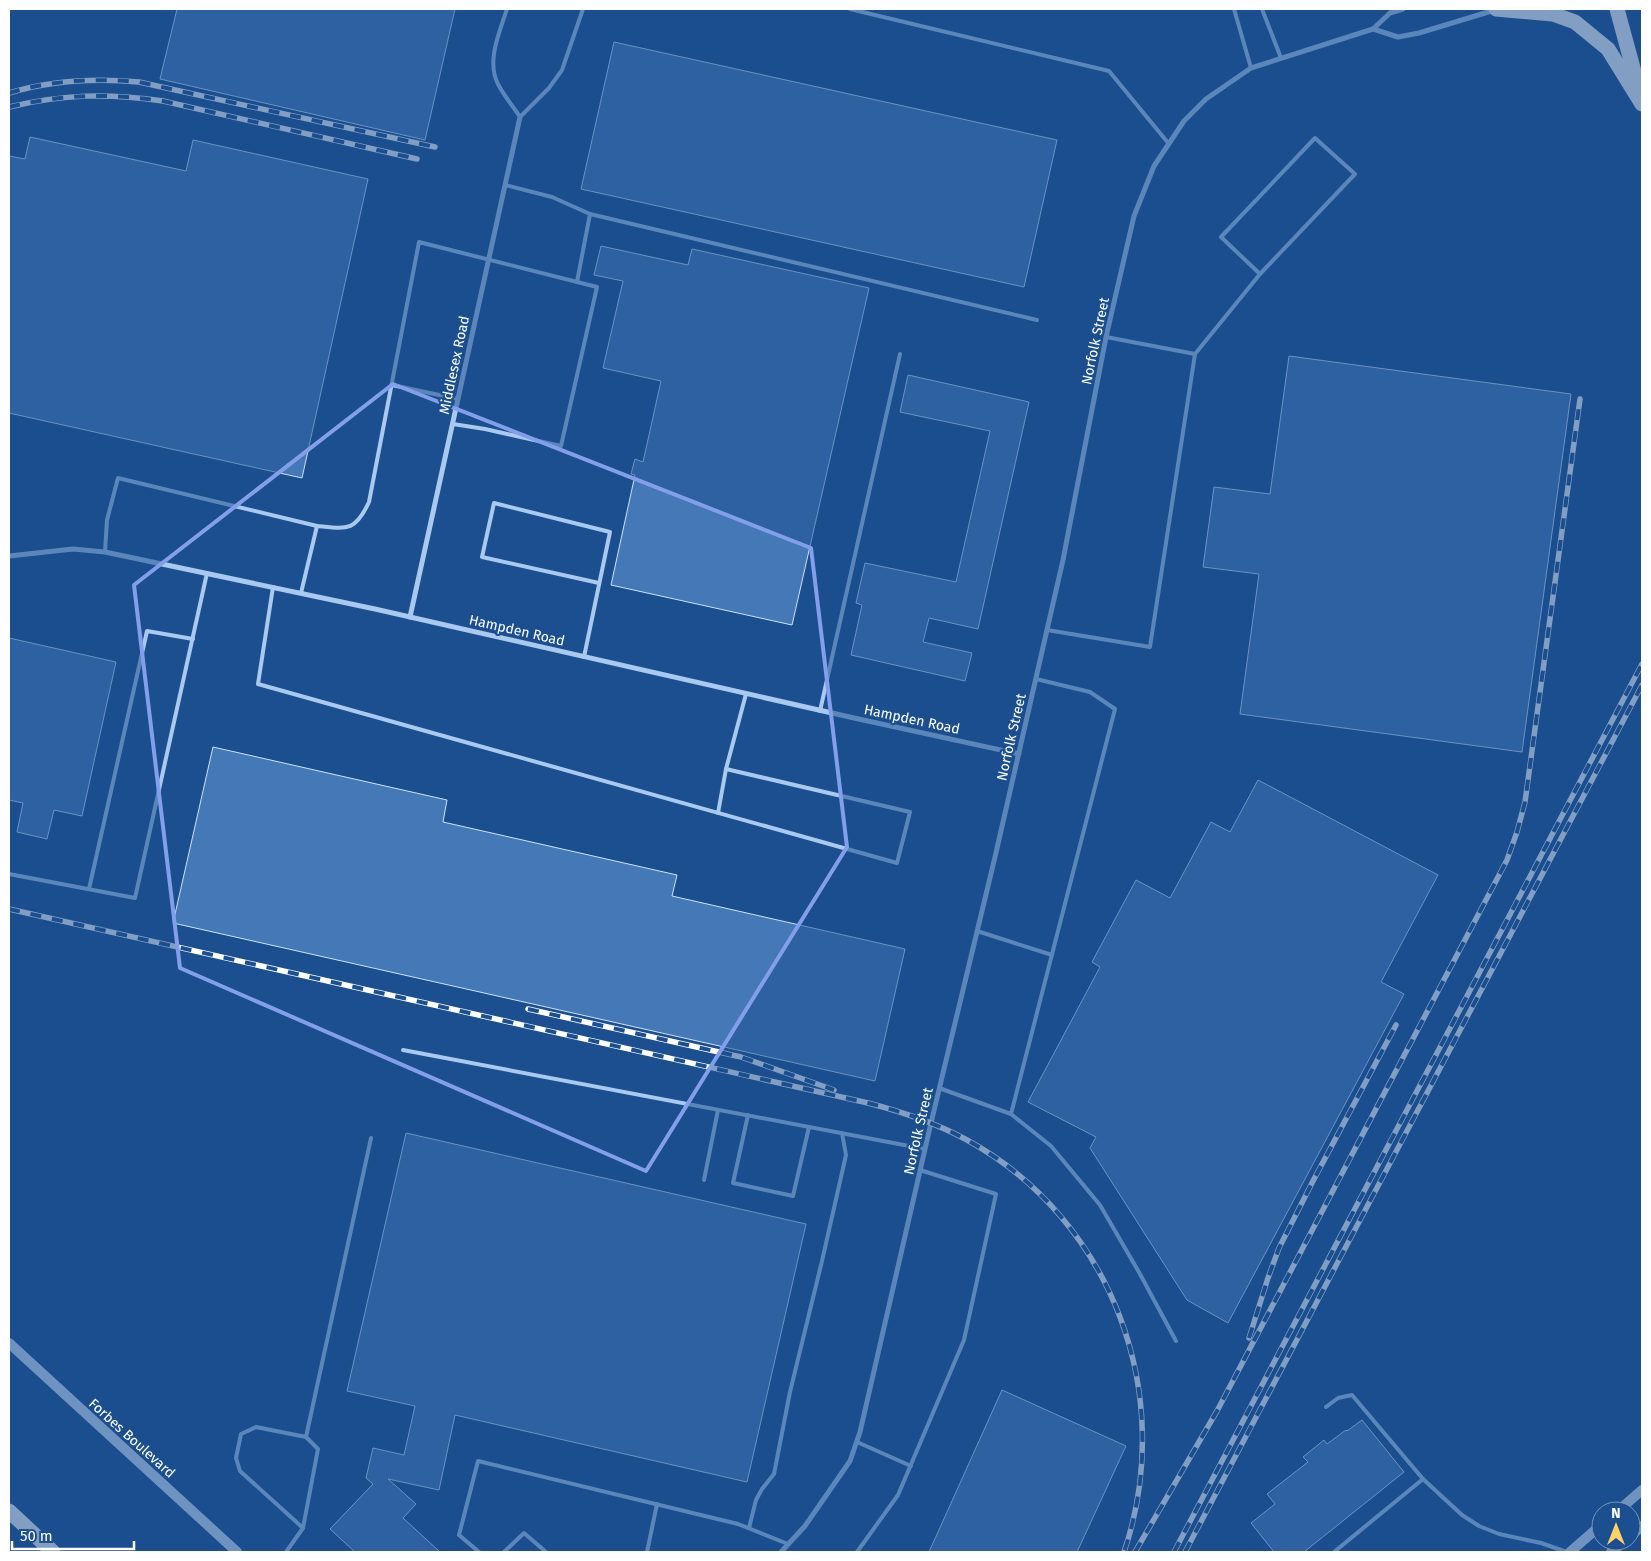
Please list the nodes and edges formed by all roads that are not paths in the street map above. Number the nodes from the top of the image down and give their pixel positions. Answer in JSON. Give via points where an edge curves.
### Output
{"nodes":[{"id":1,"x":507,"y":9,"type":"edge"},
{"id":2,"x":583,"y":9,"type":"edge"},
{"id":3,"x":850,"y":9,"type":"edge"},
{"id":4,"x":1234,"y":9,"type":"edge"},
{"id":5,"x":1262,"y":9,"type":"edge"},
{"id":6,"x":1403,"y":9,"type":"edge"},
{"id":7,"x":1497,"y":9,"type":"edge"},
{"id":8,"x":1617,"y":9,"type":"edge"},
{"id":9,"x":1373,"y":29,"type":"junction"},
{"id":10,"x":1281,"y":58,"type":"junction"},
{"id":11,"x":1251,"y":68,"type":"junction"},
{"id":12,"x":1642,"y":104,"type":"edge"},
{"id":13,"x":520,"y":117,"type":"junction"},
{"id":14,"x":1169,"y":144,"type":"junction"},
{"id":15,"x":505,"y":185,"type":"junction"},
{"id":16,"x":590,"y":214,"type":"junction"},
{"id":17,"x":489,"y":258,"type":"junction"},
{"id":18,"x":1260,"y":274,"type":"junction"},
{"id":19,"x":577,"y":282,"type":"junction"},
{"id":20,"x":1037,"y":320,"type":"dead end"},
{"id":21,"x":1106,"y":337,"type":"junction"},
{"id":22,"x":900,"y":354,"type":"dead end"},
{"id":23,"x":1195,"y":354,"type":"junction"},
{"id":24,"x":392,"y":385,"type":"junction"},
{"id":25,"x":458,"y":399,"type":"junction"},
{"id":26,"x":453,"y":424,"type":"junction"},
{"id":27,"x":316,"y":526,"type":"junction"},
{"id":28,"x":105,"y":552,"type":"junction"},
{"id":29,"x":9,"y":556,"type":"edge"},
{"id":30,"x":207,"y":573,"type":"junction"},
{"id":31,"x":600,"y":583,"type":"junction"},
{"id":32,"x":273,"y":587,"type":"junction"},
{"id":33,"x":301,"y":593,"type":"junction"},
{"id":34,"x":410,"y":617,"type":"junction"},
{"id":35,"x":1047,"y":630,"type":"junction"},
{"id":36,"x":193,"y":639,"type":"junction"},
{"id":37,"x":584,"y":657,"type":"junction"},
{"id":38,"x":1036,"y":679,"type":"junction"},
{"id":39,"x":746,"y":694,"type":"junction"},
{"id":40,"x":820,"y":710,"type":"junction"},
{"id":41,"x":1019,"y":754,"type":"junction"},
{"id":42,"x":726,"y":769,"type":"junction"},
{"id":43,"x":718,"y":813,"type":"junction"},
{"id":44,"x":9,"y":874,"type":"edge"},
{"id":45,"x":89,"y":889,"type":"junction"},
{"id":46,"x":977,"y":931,"type":"junction"},
{"id":47,"x":1052,"y":955,"type":"junction"},
{"id":48,"x":403,"y":1050,"type":"dead end"},
{"id":49,"x":939,"y":1088,"type":"junction"},
{"id":50,"x":718,"y":1110,"type":"junction"},
{"id":51,"x":1011,"y":1114,"type":"junction"},
{"id":52,"x":748,"y":1115,"type":"junction"},
{"id":53,"x":809,"y":1127,"type":"junction"},
{"id":54,"x":842,"y":1133,"type":"junction"},
{"id":55,"x":372,"y":1138,"type":"dead end"},
{"id":56,"x":925,"y":1149,"type":"junction"},
{"id":57,"x":920,"y":1170,"type":"junction"},
{"id":58,"x":704,"y":1180,"type":"dead end"},
{"id":59,"x":1176,"y":1341,"type":"dead end"},
{"id":60,"x":9,"y":1343,"type":"edge"},
{"id":61,"x":1326,"y":1407,"type":"dead end"},
{"id":62,"x":306,"y":1437,"type":"junction"},
{"id":63,"x":857,"y":1442,"type":"junction"},
{"id":64,"x":910,"y":1466,"type":"junction"},
{"id":65,"x":1423,"y":1479,"type":"junction"},
{"id":66,"x":1642,"y":1490,"type":"edge"},
{"id":67,"x":1629,"y":1501,"type":"edge"},
{"id":68,"x":657,"y":1504,"type":"junction"},
{"id":69,"x":9,"y":1511,"type":"edge"},
{"id":70,"x":303,"y":1528,"type":"junction"},
{"id":71,"x":749,"y":1528,"type":"junction"},
{"id":72,"x":1591,"y":1533,"type":"edge"},
{"id":73,"x":788,"y":1544,"type":"junction"},
{"id":74,"x":53,"y":1552,"type":"edge"},
{"id":75,"x":237,"y":1552,"type":"edge"},
{"id":76,"x":286,"y":1552,"type":"edge"},
{"id":77,"x":479,"y":1552,"type":"edge"},
{"id":78,"x":504,"y":1552,"type":"edge"},
{"id":79,"x":546,"y":1552,"type":"edge"},
{"id":80,"x":647,"y":1552,"type":"edge"},
{"id":81,"x":781,"y":1552,"type":"edge"},
{"id":82,"x":857,"y":1552,"type":"edge"},
{"id":83,"x":1334,"y":1552,"type":"edge"},
{"id":84,"x":1568,"y":1552,"type":"edge"}],
"edges":[{"from":1,"to":13,"type":"lane","via":[[494,63],[497,83]]},
{"from":2,"to":13,"type":"lane","via":[[562,70]]},
{"from":3,"to":14,"type":"lane","via":[[1109,71]]},
{"from":4,"to":11,"type":"lane"},
{"from":5,"to":10,"type":"lane"},
{"from":6,"to":9,"type":"street","name":"Norfolk Street","via":[[1390,14]]},
{"from":7,"to":9,"type":"street","via":[[1419,33],[1398,36]]},
{"from":7,"to":12,"type":"highway","via":[[1553,14],[1575,22],[1608,49]]},
{"from":8,"to":12,"type":"highway"},
{"from":9,"to":10,"type":"street","name":"Norfolk Street"},
{"from":10,"to":11,"type":"street","name":"Norfolk Street"},
{"from":11,"to":14,"type":"street","name":"Norfolk Street","via":[[1206,99],[1184,121]]},
{"from":13,"to":15,"type":"street","name":"Middlesex Road"},
{"from":14,"to":21,"type":"street","name":"Norfolk Street","via":[[1154,166],[1134,216]]},
{"from":15,"to":16,"type":"lane","via":[[552,197]]},
{"from":15,"to":17,"type":"street","name":"Middlesex Road"},
{"from":16,"to":19,"type":"lane"},
{"from":16,"to":20,"type":"lane"},
{"from":17,"to":19,"type":"lane"},
{"from":17,"to":24,"type":"lane","via":[[420,242]]},
{"from":17,"to":25,"type":"street","name":"Middlesex Road"},
{"from":18,"to":18,"type":"lane","via":[[1355,174],[1315,138],[1221,237]]},
{"from":18,"to":23,"type":"lane"},
{"from":19,"to":26,"type":"lane","via":[[597,287],[561,446]]},
{"from":21,"to":23,"type":"lane"},
{"from":21,"to":35,"type":"street","name":"Norfolk Street"},
{"from":22,"to":40,"type":"lane"},
{"from":23,"to":35,"type":"lane","via":[[1150,648]]},
{"from":24,"to":25,"type":"lane"},
{"from":24,"to":27,"type":"lane","via":[[369,502],[362,517],[353,526],[341,529]]},
{"from":25,"to":26,"type":"street","name":"Middlesex Road"},
{"from":26,"to":34,"type":"street","name":"Middlesex Road"},
{"from":27,"to":28,"type":"lane","via":[[118,478],[107,520]]},
{"from":27,"to":33,"type":"lane"},
{"from":28,"to":29,"type":"street","name":"Hampden Road","via":[[73,548]]},
{"from":28,"to":30,"type":"street","name":"Hampden Road"},
{"from":30,"to":32,"type":"street","name":"Hampden Road"},
{"from":30,"to":36,"type":"lane"},
{"from":31,"to":31,"type":"lane","via":[[610,532],[494,503],[482,557]]},
{"from":31,"to":37,"type":"lane"},
{"from":32,"to":33,"type":"street","name":"Hampden Road"},
{"from":32,"to":43,"type":"lane","via":[[258,684]]},
{"from":33,"to":34,"type":"street","name":"Hampden Road"},
{"from":34,"to":37,"type":"street","name":"Hampden Road"},
{"from":35,"to":38,"type":"street","name":"Norfolk Street"},
{"from":36,"to":45,"type":"lane","via":[[147,631]]},
{"from":36,"to":45,"type":"lane","via":[[135,898]]},
{"from":37,"to":39,"type":"street","name":"Hampden Road"},
{"from":38,"to":41,"type":"street","name":"Norfolk Street"},
{"from":38,"to":47,"type":"lane","via":[[1090,692],[1115,709]]},
{"from":39,"to":40,"type":"street","name":"Hampden Road"},
{"from":39,"to":42,"type":"lane"},
{"from":40,"to":41,"type":"street","name":"Hampden Road"},
{"from":41,"to":46,"type":"street","name":"Norfolk Street"},
{"from":42,"to":43,"type":"lane"},
{"from":42,"to":43,"type":"lane","via":[[910,812],[897,863]]},
{"from":44,"to":45,"type":"lane"},
{"from":46,"to":47,"type":"lane"},
{"from":46,"to":49,"type":"street","name":"Norfolk Street"},
{"from":47,"to":51,"type":"lane"},
{"from":48,"to":50,"type":"lane"},
{"from":49,"to":51,"type":"lane"},
{"from":49,"to":56,"type":"street","name":"Norfolk Street"},
{"from":50,"to":52,"type":"lane"},
{"from":50,"to":58,"type":"lane"},
{"from":51,"to":59,"type":"lane","via":[[1051,1146],[1100,1205]]},
{"from":52,"to":53,"type":"lane"},
{"from":52,"to":53,"type":"lane","via":[[733,1183],[793,1196]]},
{"from":53,"to":54,"type":"lane"},
{"from":54,"to":56,"type":"lane"},
{"from":54,"to":71,"type":"lane","via":[[846,1155],[774,1474],[756,1500]]},
{"from":55,"to":62,"type":"lane"},
{"from":56,"to":57,"type":"street","name":"Norfolk Street"},
{"from":57,"to":63,"type":"street","name":"Norfolk Street"},
{"from":57,"to":64,"type":"lane","via":[[996,1194],[964,1340]]},
{"from":60,"to":75,"type":"street","name":"Forbes Boulevard"},
{"from":61,"to":65,"type":"lane","via":[[1338,1398],[1352,1394]]},
{"from":62,"to":70,"type":"lane","via":[[318,1449]]},
{"from":62,"to":70,"type":"lane","via":[[256,1427],[241,1434],[236,1458],[240,1471]]},
{"from":63,"to":64,"type":"lane"},
{"from":63,"to":73,"type":"street","name":"Norfolk Street","via":[[850,1461],[805,1526]]},
{"from":64,"to":82,"type":"lane","via":[[898,1495]]},
{"from":65,"to":83,"type":"lane"},
{"from":65,"to":84,"type":"lane","via":[[1478,1526]]},
{"from":66,"to":67,"type":"street"},
{"from":68,"to":71,"type":"lane"},
{"from":68,"to":77,"type":"lane","via":[[478,1461],[459,1535]]},
{"from":68,"to":80,"type":"lane"},
{"from":69,"to":74,"type":"highway"},
{"from":70,"to":76,"type":"lane"},
{"from":71,"to":73,"type":"lane"},
{"from":72,"to":84,"type":"street"},
{"from":73,"to":81,"type":"street","name":"Norfolk Street"},
{"from":78,"to":79,"type":"lane","via":[[524,1533]]}]}
